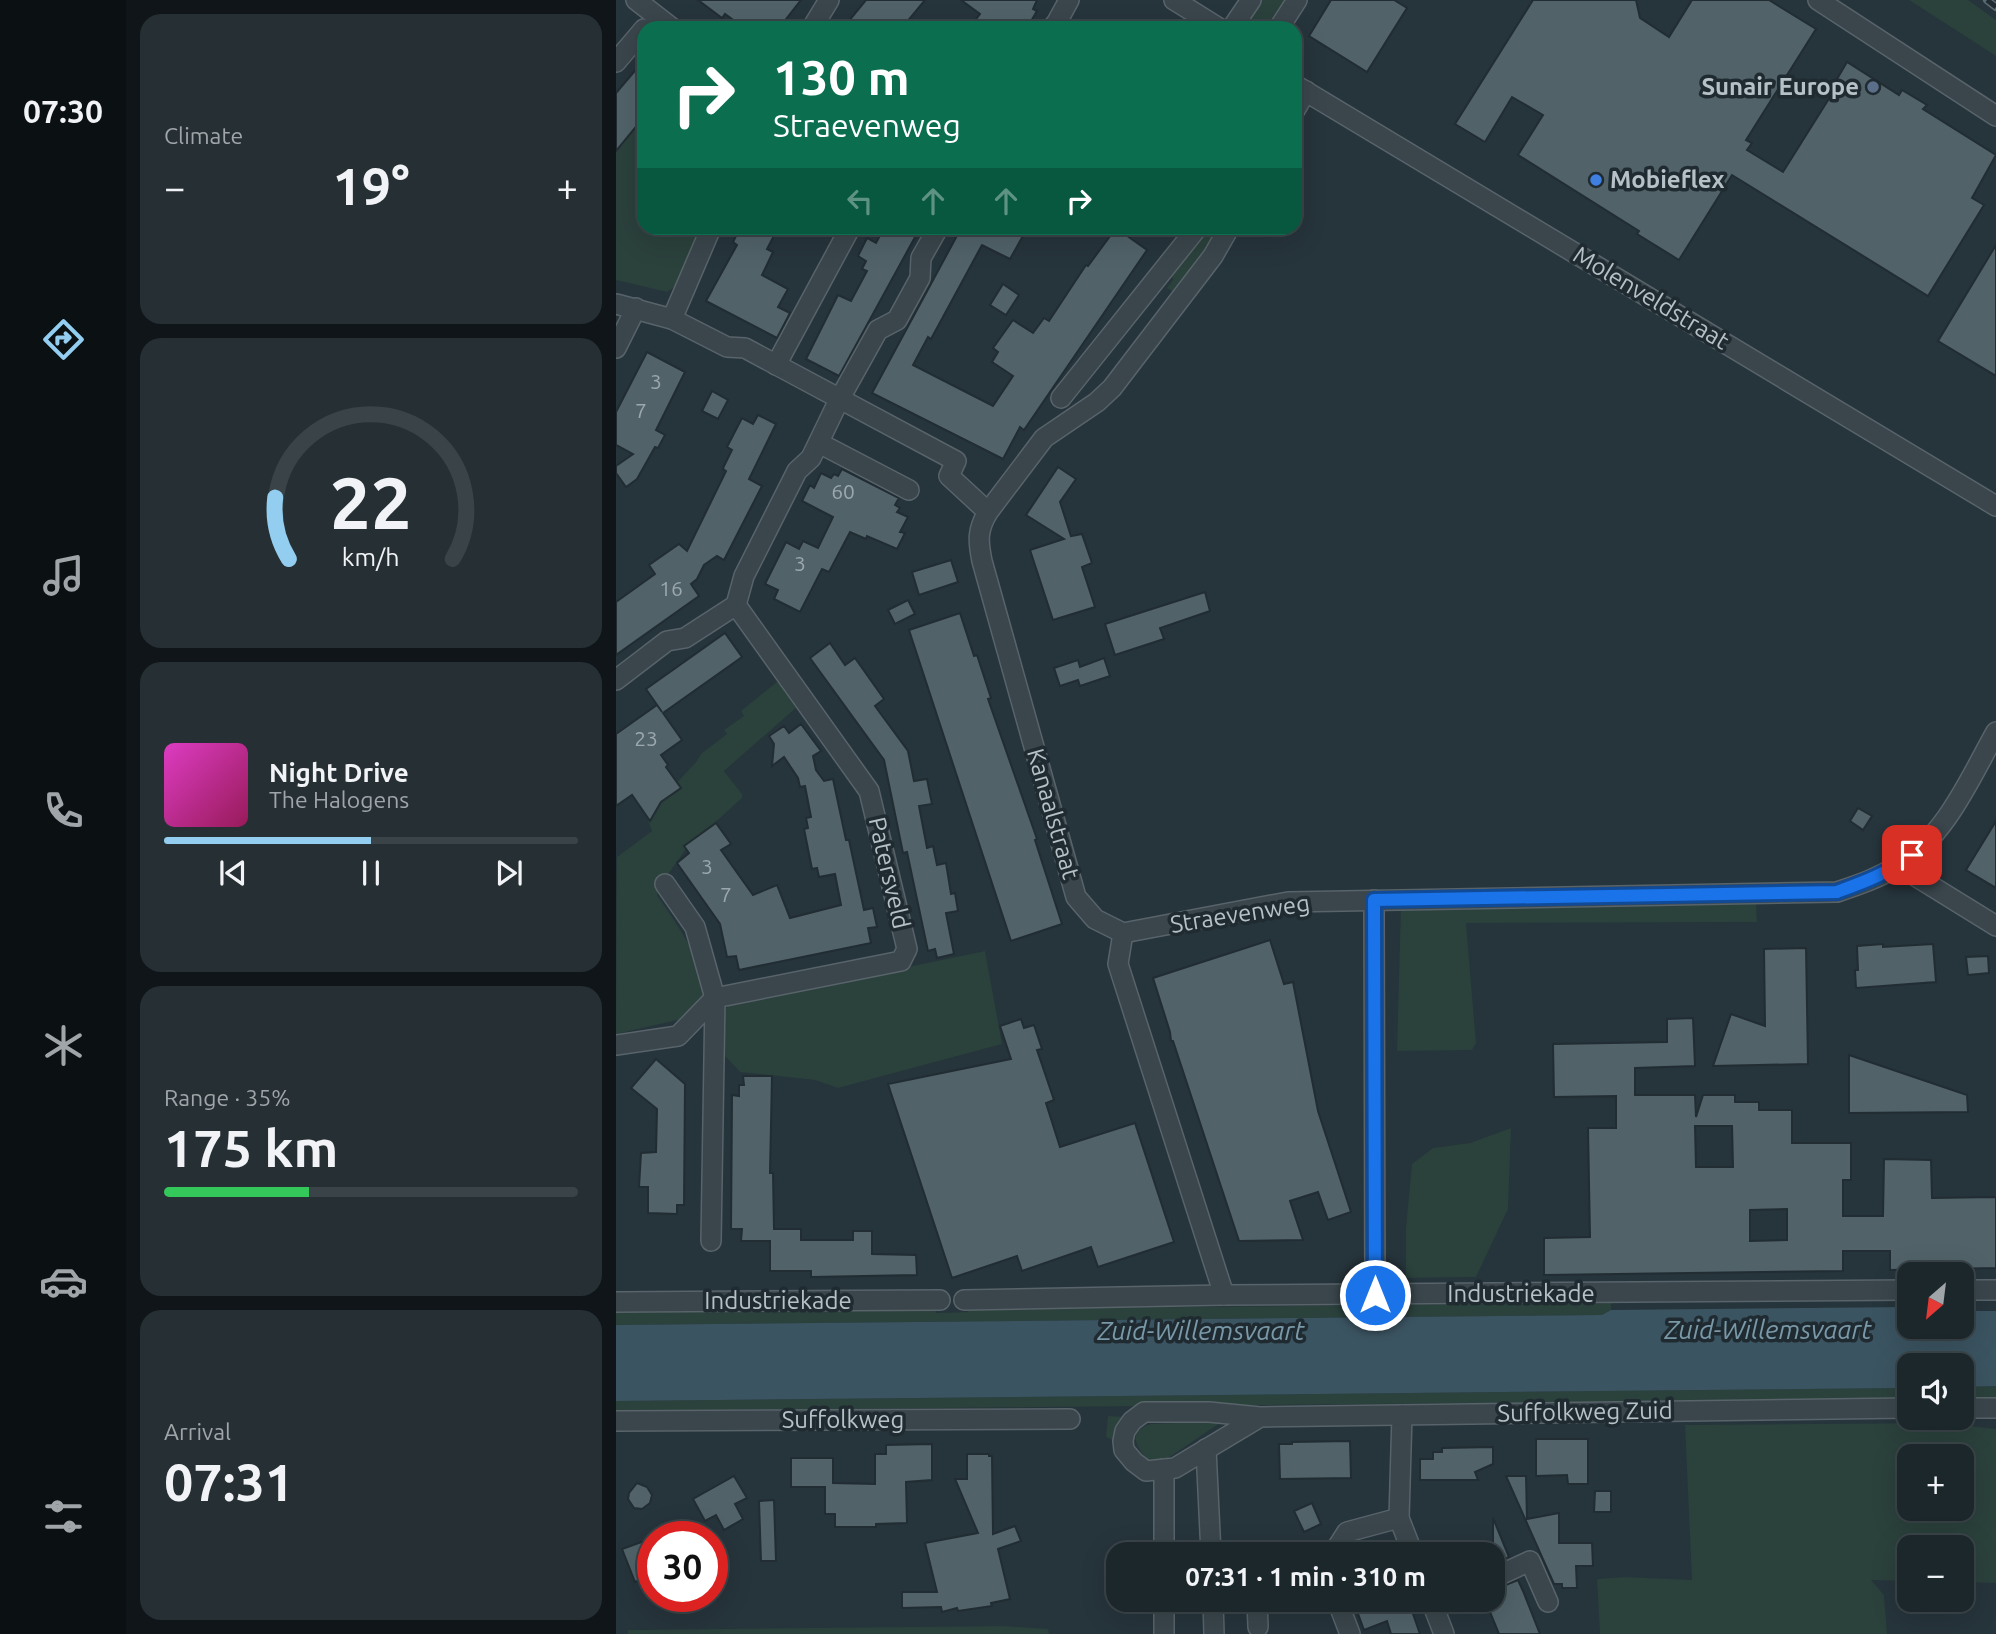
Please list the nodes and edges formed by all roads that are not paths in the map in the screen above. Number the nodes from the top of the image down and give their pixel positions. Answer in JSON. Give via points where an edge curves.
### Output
{"nodes":[{"id":1,"x":636,"y":0,"type":"edge"},
{"id":2,"x":829,"y":0,"type":"edge"},
{"id":3,"x":1069,"y":0,"type":"edge"},
{"id":4,"x":1174,"y":0,"type":"edge"},
{"id":5,"x":1251,"y":0,"type":"edge"},
{"id":6,"x":1297,"y":0,"type":"edge"},
{"id":7,"x":1818,"y":0,"type":"edge"},
{"id":8,"x":646,"y":21,"type":"edge"},
{"id":9,"x":816,"y":21,"type":"edge"},
{"id":10,"x":1061,"y":21,"type":"edge"},
{"id":11,"x":1208,"y":21,"type":"edge"},
{"id":12,"x":1237,"y":21,"type":"edge"},
{"id":13,"x":1284,"y":21,"type":"edge"},
{"id":14,"x":637,"y":37,"type":"edge"},
{"id":15,"x":616,"y":62,"type":"edge"},
{"id":16,"x":1302,"y":89,"type":"edge"},
{"id":17,"x":1996,"y":116,"type":"edge"},
{"id":18,"x":708,"y":235,"type":"edge"},
{"id":19,"x":846,"y":235,"type":"edge"},
{"id":20,"x":934,"y":235,"type":"edge"},
{"id":21,"x":1191,"y":235,"type":"edge"},
{"id":22,"x":1225,"y":235,"type":"edge"},
{"id":23,"x":616,"y":304,"type":"edge"},
{"id":24,"x":636,"y":308,"type":"junction"},
{"id":25,"x":673,"y":319,"type":"junction"},
{"id":26,"x":616,"y":348,"type":"edge"},
{"id":27,"x":776,"y":365,"type":"junction"},
{"id":28,"x":1061,"y":398,"type":"dead end"},
{"id":29,"x":839,"y":400,"type":"junction"},
{"id":30,"x":819,"y":443,"type":"junction"},
{"id":31,"x":909,"y":490,"type":"dead end"},
{"id":32,"x":1996,"y":506,"type":"edge"},
{"id":33,"x":988,"y":512,"type":"junction"},
{"id":34,"x":736,"y":605,"type":"junction"},
{"id":35,"x":616,"y":680,"type":"edge"},
{"id":36,"x":1996,"y":732,"type":"edge"},
{"id":37,"x":1899,"y":866,"type":"junction"},
{"id":38,"x":665,"y":884,"type":"dead end"},
{"id":39,"x":1374,"y":900,"type":"junction"},
{"id":40,"x":1996,"y":926,"type":"edge"},
{"id":41,"x":1123,"y":933,"type":"junction"},
{"id":42,"x":715,"y":998,"type":"junction"},
{"id":43,"x":616,"y":1045,"type":"edge"},
{"id":44,"x":711,"y":1241,"type":"dead end"},
{"id":45,"x":1897,"y":1290,"type":"edge"},
{"id":46,"x":1974,"y":1290,"type":"edge"},
{"id":47,"x":1996,"y":1290,"type":"edge"},
{"id":48,"x":1224,"y":1295,"type":"junction"},
{"id":49,"x":1375,"y":1295,"type":"junction"},
{"id":50,"x":940,"y":1300,"type":"dead end"},
{"id":51,"x":964,"y":1300,"type":"dead end"},
{"id":52,"x":616,"y":1302,"type":"edge"},
{"id":53,"x":1897,"y":1408,"type":"edge"},
{"id":54,"x":1974,"y":1408,"type":"edge"},
{"id":55,"x":1996,"y":1408,"type":"edge"},
{"id":56,"x":1402,"y":1415,"type":"junction"},
{"id":57,"x":1260,"y":1418,"type":"junction"},
{"id":58,"x":1070,"y":1419,"type":"dead end"},
{"id":59,"x":616,"y":1421,"type":"edge"},
{"id":60,"x":1206,"y":1450,"type":"junction"},
{"id":61,"x":1164,"y":1469,"type":"junction"},
{"id":62,"x":1399,"y":1518,"type":"junction"},
{"id":63,"x":1164,"y":1542,"type":"edge"},
{"id":64,"x":1210,"y":1542,"type":"edge"},
{"id":65,"x":1340,"y":1542,"type":"edge"},
{"id":66,"x":1408,"y":1542,"type":"edge"},
{"id":67,"x":1505,"y":1572,"type":"edge"},
{"id":68,"x":1548,"y":1602,"type":"dead end"},
{"id":69,"x":1164,"y":1612,"type":"edge"},
{"id":70,"x":1213,"y":1612,"type":"edge"},
{"id":71,"x":1257,"y":1612,"type":"edge"},
{"id":72,"x":1342,"y":1612,"type":"edge"},
{"id":73,"x":1439,"y":1612,"type":"edge"},
{"id":74,"x":1258,"y":1627,"type":"dead end"},
{"id":75,"x":1164,"y":1634,"type":"edge"},
{"id":76,"x":1214,"y":1634,"type":"edge"},
{"id":77,"x":1350,"y":1634,"type":"edge"},
{"id":78,"x":1444,"y":1634,"type":"edge"}],
"edges":[{"from":1,"to":8,"type":"street"},
{"from":2,"to":9,"type":"street"},
{"from":3,"to":10,"type":"street"},
{"from":4,"to":11,"type":"street"},
{"from":5,"to":12,"type":"street"},
{"from":6,"to":13,"type":"street"},
{"from":7,"to":17,"type":"street"},
{"from":14,"to":15,"type":"street"},
{"from":16,"to":32,"type":"street","name":"Molenveldstraat"},
{"from":18,"to":25,"type":"street"},
{"from":19,"to":27,"type":"street"},
{"from":20,"to":29,"type":"street","via":[[921,258],[920,278],[897,320],[878,330]]},
{"from":21,"to":28,"type":"street"},
{"from":22,"to":33,"type":"street","via":[[1112,388],[1044,438]]},
{"from":23,"to":24,"type":"street"},
{"from":24,"to":25,"type":"street"},
{"from":24,"to":26,"type":"street"},
{"from":25,"to":27,"type":"street","via":[[727,348],[745,348]]},
{"from":27,"to":29,"type":"street"},
{"from":29,"to":30,"type":"street"},
{"from":29,"to":33,"type":"street","via":[[956,461],[949,476]]},
{"from":30,"to":31,"type":"street"},
{"from":30,"to":34,"type":"street","via":[[797,471],[744,576]]},
{"from":33,"to":41,"type":"street","name":"Kanaalstraat","via":[[978,538],[982,561],[1076,897],[1095,919]]},
{"from":34,"to":35,"type":"street","via":[[685,638],[667,642]]},
{"from":34,"to":42,"type":"street","name":"Patersveld","via":[[869,791],[907,949],[901,961]]},
{"from":36,"to":37,"type":"street","name":"Straevenweg","via":[[1952,811],[1926,845]]},
{"from":37,"to":39,"type":"street","name":"Straevenweg","via":[[1837,892]]},
{"from":37,"to":40,"type":"street"},
{"from":38,"to":42,"type":"street","via":[[695,927]]},
{"from":39,"to":41,"type":"street","name":"Straevenweg","via":[[1288,902]]},
{"from":39,"to":49,"type":"street"},
{"from":41,"to":48,"type":"street","via":[[1118,964]]},
{"from":42,"to":43,"type":"street","via":[[678,1036]]},
{"from":42,"to":44,"type":"street"},
{"from":45,"to":49,"type":"street","name":"Industriekade"},
{"from":46,"to":47,"type":"street"},
{"from":48,"to":49,"type":"street","name":"Industriekade"},
{"from":48,"to":51,"type":"street","name":"Industriekade"},
{"from":50,"to":52,"type":"street","name":"Industriekade"},
{"from":53,"to":56,"type":"street","name":"Suffolkweg Zuid"},
{"from":54,"to":55,"type":"street"},
{"from":56,"to":57,"type":"street","name":"Suffolkweg Zuid"},
{"from":56,"to":62,"type":"street"},
{"from":57,"to":60,"type":"street","name":"Suffolkweg Zuid"},
{"from":57,"to":61,"type":"street","name":"Suffolkweg Zuid","via":[[1144,1412],[1125,1431],[1124,1450],[1146,1471]]},
{"from":58,"to":59,"type":"street","name":"Suffolkweg"},
{"from":60,"to":61,"type":"street","name":"Suffolkweg Zuid","via":[[1175,1468]]},
{"from":60,"to":64,"type":"street"},
{"from":61,"to":63,"type":"street"},
{"from":62,"to":65,"type":"street","via":[[1346,1532]]},
{"from":62,"to":66,"type":"street"},
{"from":67,"to":68,"type":"street","via":[[1530,1561]]},
{"from":69,"to":75,"type":"street"},
{"from":70,"to":76,"type":"street"},
{"from":71,"to":74,"type":"street"},
{"from":72,"to":77,"type":"street"},
{"from":73,"to":78,"type":"street"}]}
